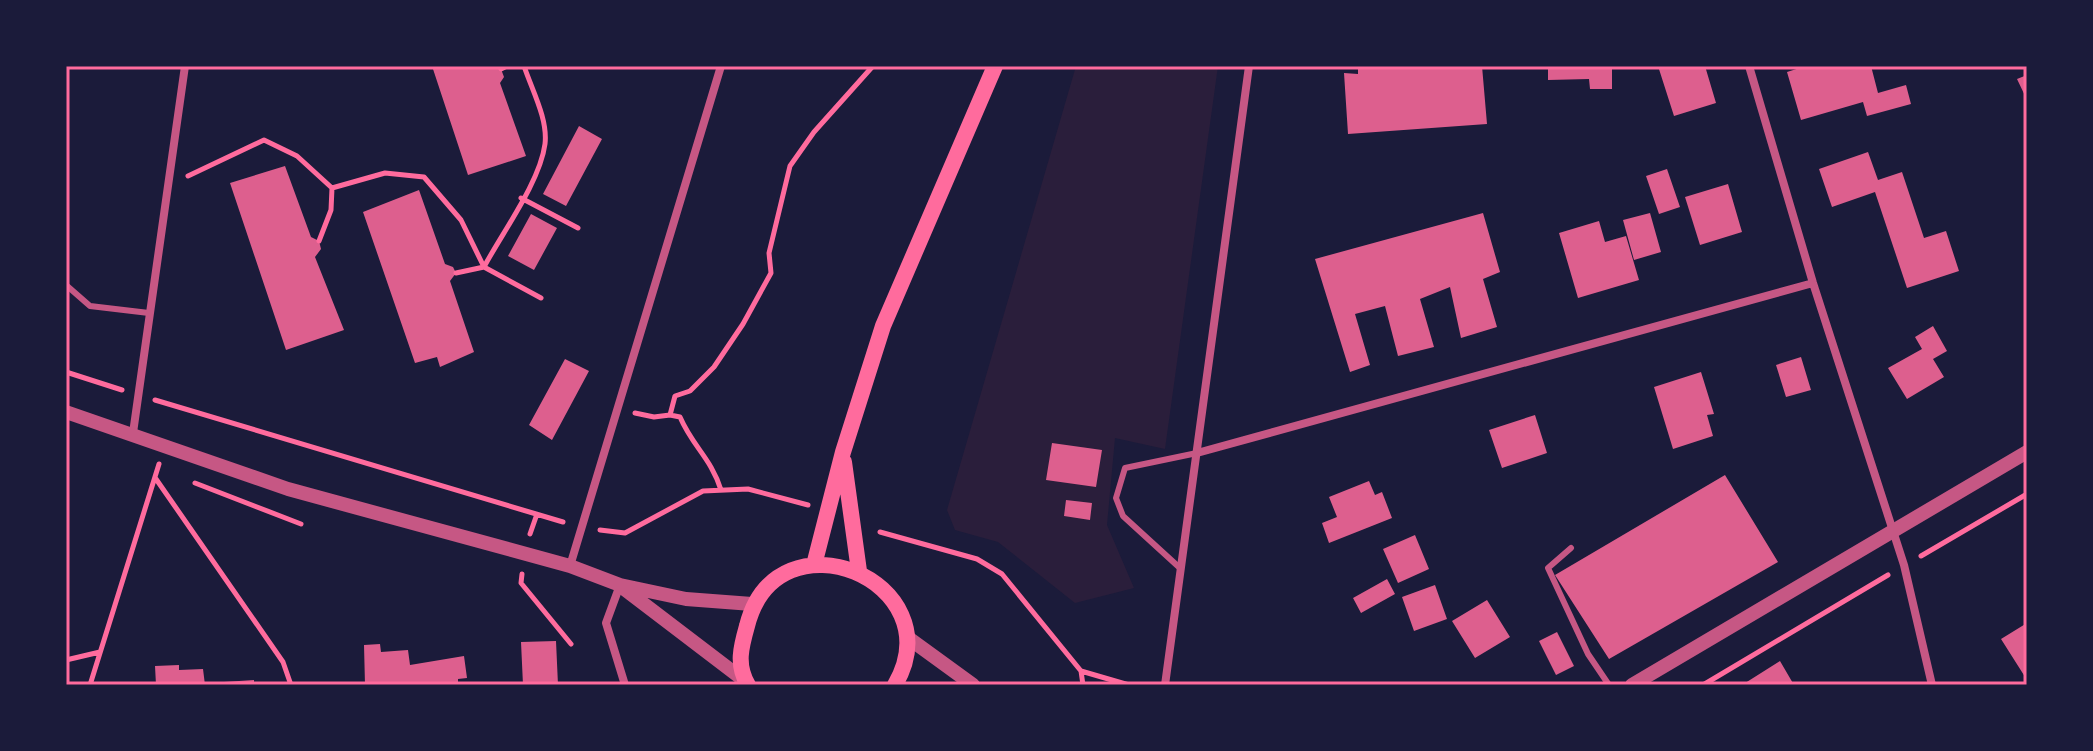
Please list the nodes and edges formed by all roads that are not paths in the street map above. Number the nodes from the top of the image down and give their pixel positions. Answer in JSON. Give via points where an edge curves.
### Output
{"nodes":[{"id":1,"x":185,"y":66,"type":"edge"},
{"id":2,"x":721,"y":66,"type":"edge"},
{"id":3,"x":995,"y":66,"type":"edge"},
{"id":4,"x":1249,"y":66,"type":"edge"},
{"id":5,"x":1749,"y":66,"type":"edge"},
{"id":6,"x":1813,"y":283,"type":"junction"},
{"id":7,"x":66,"y":285,"type":"edge"},
{"id":8,"x":149,"y":313,"type":"junction"},
{"id":9,"x":66,"y":412,"type":"edge"},
{"id":10,"x":133,"y":433,"type":"junction"},
{"id":11,"x":843,"y":452,"type":"junction"},
{"id":12,"x":2027,"y":452,"type":"edge"},
{"id":13,"x":1197,"y":453,"type":"junction"},
{"id":14,"x":1892,"y":531,"type":"junction"},
{"id":15,"x":1571,"y":548,"type":"dead end"},
{"id":16,"x":814,"y":565,"type":"junction"},
{"id":17,"x":570,"y":566,"type":"junction"},
{"id":18,"x":1181,"y":569,"type":"junction"},
{"id":19,"x":859,"y":571,"type":"junction"},
{"id":20,"x":620,"y":585,"type":"junction"},
{"id":21,"x":752,"y":604,"type":"junction"},
{"id":22,"x":907,"y":637,"type":"junction"},
{"id":23,"x":747,"y":683,"type":"edge"},
{"id":24,"x":625,"y":685,"type":"edge"},
{"id":25,"x":895,"y":685,"type":"edge"},
{"id":26,"x":973,"y":685,"type":"edge"},
{"id":27,"x":1165,"y":685,"type":"edge"},
{"id":28,"x":1609,"y":685,"type":"edge"},
{"id":29,"x":1632,"y":685,"type":"edge"},
{"id":30,"x":1932,"y":685,"type":"edge"}],
"edges":[{"from":1,"to":8,"type":"street"},
{"from":2,"to":17,"type":"street"},
{"from":3,"to":11,"type":"main road","via":[[883,326]]},
{"from":4,"to":13,"type":"street"},
{"from":5,"to":6,"type":"street"},
{"from":6,"to":13,"type":"street"},
{"from":6,"to":14,"type":"street"},
{"from":7,"to":8,"type":"lane","via":[[90,306]]},
{"from":8,"to":10,"type":"street"},
{"from":9,"to":10,"type":"street"},
{"from":10,"to":17,"type":"street","via":[[288,489]]},
{"from":11,"to":16,"type":"main road"},
{"from":11,"to":19,"type":"main road"},
{"from":12,"to":14,"type":"street"},
{"from":13,"to":18,"type":"street"},
{"from":13,"to":18,"type":"lane","via":[[1125,468],[1116,498],[1123,516]]},
{"from":14,"to":29,"type":"street"},
{"from":14,"to":30,"type":"street"},
{"from":15,"to":28,"type":"lane","via":[[1548,568],[1588,654]]},
{"from":16,"to":19,"type":"main road"},
{"from":16,"to":21,"type":"main road","via":[[778,576]]},
{"from":17,"to":20,"type":"street"},
{"from":18,"to":27,"type":"street"},
{"from":19,"to":22,"type":"main road","via":[[888,592]]},
{"from":20,"to":21,"type":"street","via":[[686,599]]},
{"from":20,"to":23,"type":"street"},
{"from":20,"to":24,"type":"street","via":[[606,623]]},
{"from":21,"to":23,"type":"main road","via":[[739,656]]},
{"from":22,"to":25,"type":"main road","via":[[904,670]]},
{"from":22,"to":26,"type":"street"}]}
